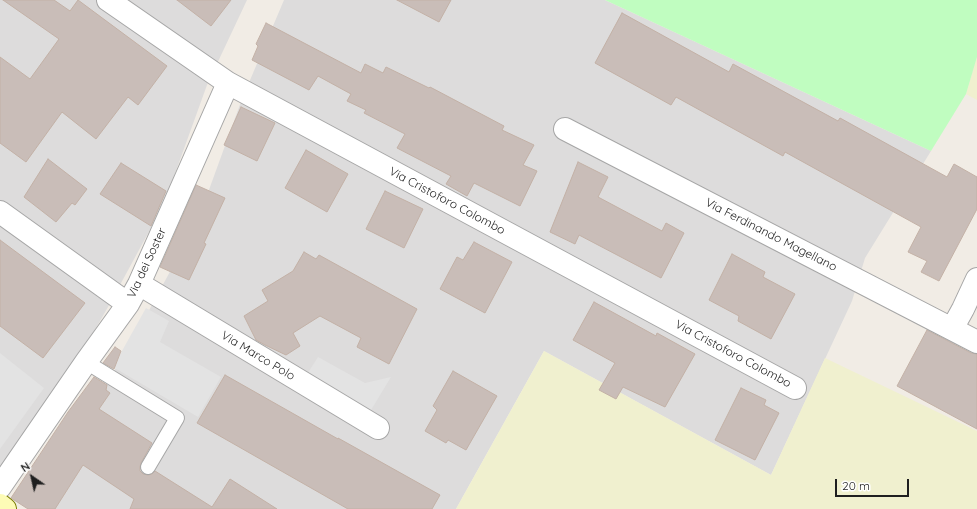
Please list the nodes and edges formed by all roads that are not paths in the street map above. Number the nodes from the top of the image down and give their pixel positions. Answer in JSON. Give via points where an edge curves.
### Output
{"nodes":[{"id":1,"x":108,"y":0,"type":"edge"},
{"id":2,"x":228,"y":83,"type":"junction"},
{"id":3,"x":565,"y":129,"type":"dead end"},
{"id":4,"x":0,"y":212,"type":"edge"},
{"id":5,"x":977,"y":279,"type":"edge"},
{"id":6,"x":139,"y":284,"type":"junction"},
{"id":7,"x":128,"y":304,"type":"junction"},
{"id":8,"x":952,"y":329,"type":"junction"},
{"id":9,"x":977,"y":342,"type":"edge"},
{"id":10,"x":86,"y":362,"type":"junction"},
{"id":11,"x":795,"y":388,"type":"dead end"},
{"id":12,"x":378,"y":428,"type":"dead end"},
{"id":13,"x":148,"y":467,"type":"dead end"},
{"id":14,"x":0,"y":487,"type":"edge"},
{"id":15,"x":0,"y":505,"type":"edge"},
{"id":16,"x":5,"y":509,"type":"edge"}],
"edges":[{"from":1,"to":2,"type":"street","name":"Via Cristoforo Colombo"},
{"from":2,"to":6,"type":"street","name":"Via dei Soster"},
{"from":2,"to":11,"type":"street","name":"Via Cristoforo Colombo"},
{"from":3,"to":8,"type":"street","name":"Via Ferdinando Magellano"},
{"from":4,"to":7,"type":"street"},
{"from":5,"to":8,"type":"street"},
{"from":6,"to":7,"type":"street","name":"Via dei Soster"},
{"from":6,"to":12,"type":"street","name":"Via Marco Polo"},
{"from":7,"to":10,"type":"street","name":"Via dei Soster"},
{"from":8,"to":9,"type":"street","name":"Via Ferdinando Magellano"},
{"from":10,"to":13,"type":"lane","via":[[177,418]]},
{"from":10,"to":14,"type":"street","name":"Via dei Soster"},
{"from":15,"to":16,"type":"main road"}]}
